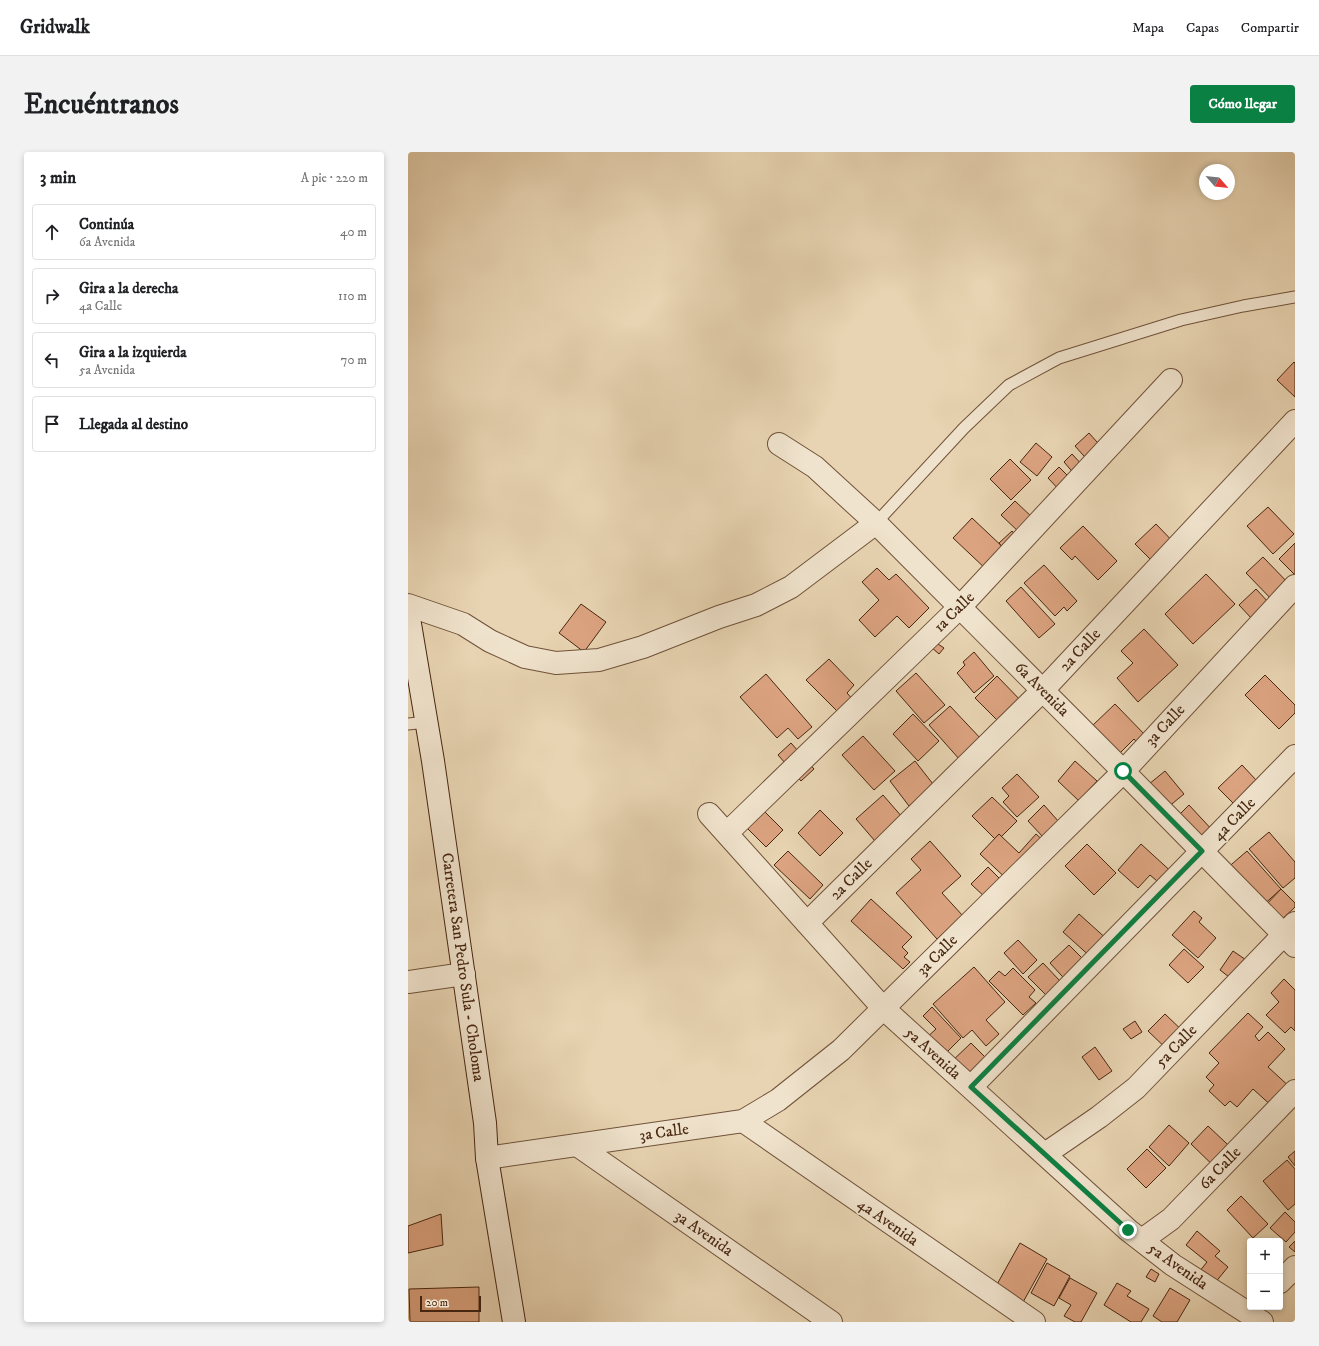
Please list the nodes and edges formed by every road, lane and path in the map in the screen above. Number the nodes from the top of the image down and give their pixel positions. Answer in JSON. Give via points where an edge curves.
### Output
{"nodes":[{"id":1,"x":1295,"y":297,"type":"edge"},
{"id":2,"x":1171,"y":380,"type":"dead end"},
{"id":3,"x":1295,"y":421,"type":"edge"},
{"id":4,"x":778,"y":444,"type":"dead end"},
{"id":5,"x":876,"y":523,"type":"junction"},
{"id":6,"x":1295,"y":586,"type":"edge"},
{"id":7,"x":408,"y":605,"type":"edge"},
{"id":8,"x":960,"y":607,"type":"junction"},
{"id":9,"x":408,"y":612,"type":"edge"},
{"id":10,"x":1043,"y":690,"type":"junction"},
{"id":11,"x":418,"y":723,"type":"edge"},
{"id":12,"x":1295,"y":756,"type":"edge"},
{"id":13,"x":1123,"y":771,"type":"junction"},
{"id":14,"x":709,"y":814,"type":"dead end"},
{"id":15,"x":727,"y":833,"type":"junction"},
{"id":16,"x":1202,"y":851,"type":"junction"},
{"id":17,"x":807,"y":923,"type":"junction"},
{"id":18,"x":1291,"y":935,"type":"edge"},
{"id":19,"x":464,"y":974,"type":"junction"},
{"id":20,"x":408,"y":982,"type":"edge"},
{"id":21,"x":883,"y":1008,"type":"junction"},
{"id":22,"x":971,"y":1087,"type":"junction"},
{"id":23,"x":1295,"y":1092,"type":"edge"},
{"id":24,"x":743,"y":1121,"type":"junction"},
{"id":25,"x":577,"y":1145,"type":"junction"},
{"id":26,"x":1045,"y":1154,"type":"junction"},
{"id":27,"x":487,"y":1158,"type":"junction"},
{"id":28,"x":1142,"y":1240,"type":"junction"},
{"id":29,"x":1295,"y":1267,"type":"edge"},
{"id":30,"x":1283,"y":1279,"type":"edge"},
{"id":31,"x":1255,"y":1314,"type":"edge"},
{"id":32,"x":514,"y":1322,"type":"edge"},
{"id":33,"x":831,"y":1322,"type":"edge"},
{"id":34,"x":1034,"y":1322,"type":"edge"}],
"edges":[{"from":1,"to":5,"type":"lane","via":[[1182,320],[1059,358],[1009,385],[964,428]]},
{"from":2,"to":8,"type":"street","name":"1a Calle"},
{"from":3,"to":10,"type":"street","name":"2a Calle"},
{"from":4,"to":5,"type":"street","name":"6a Avenida","via":[[815,467]]},
{"from":5,"to":7,"type":"street","via":[[791,587],[756,605],[643,647],[599,660],[556,663],[525,657],[463,624]]},
{"from":5,"to":8,"type":"street","name":"6a Avenida"},
{"from":6,"to":13,"type":"street","name":"3a Calle"},
{"from":8,"to":10,"type":"street","name":"6a Avenida"},
{"from":8,"to":15,"type":"street","name":"1a Calle"},
{"from":9,"to":11,"type":"street","name":"Carretera San Pedro Sula - Choloma"},
{"from":10,"to":13,"type":"street","name":"6a Avenida"},
{"from":10,"to":17,"type":"street","name":"2a Calle"},
{"from":11,"to":19,"type":"street","name":"Carretera San Pedro Sula - Choloma"},
{"from":12,"to":16,"type":"street","name":"4a Calle"},
{"from":13,"to":16,"type":"street","name":"6a Avenida"},
{"from":13,"to":21,"type":"street","name":"3a Calle"},
{"from":14,"to":15,"type":"street","name":"5a Avenida"},
{"from":15,"to":17,"type":"street","name":"5a Avenida"},
{"from":16,"to":18,"type":"street","name":"6a Avenida"},
{"from":16,"to":22,"type":"street","name":"4a Calle"},
{"from":17,"to":21,"type":"street","name":"5a Avenida"},
{"from":18,"to":26,"type":"street","name":"5a Calle","via":[[1136,1088]]},
{"from":19,"to":20,"type":"street"},
{"from":19,"to":27,"type":"street","name":"Carretera San Pedro Sula - Choloma","via":[[485,1123]]},
{"from":21,"to":22,"type":"street","name":"5a Avenida"},
{"from":21,"to":24,"type":"street","name":"3a Calle","via":[[835,1054],[778,1100]]},
{"from":22,"to":26,"type":"street","name":"5a Avenida"},
{"from":23,"to":28,"type":"street","name":"6a Calle","via":[[1171,1219]]},
{"from":24,"to":25,"type":"street","name":"3a Calle"},
{"from":24,"to":34,"type":"street","name":"4a Avenida"},
{"from":25,"to":27,"type":"street","name":"3a Calle"},
{"from":25,"to":33,"type":"street","name":"3a Avenida"},
{"from":26,"to":28,"type":"street","name":"5a Avenida"},
{"from":27,"to":32,"type":"street","name":"Carretera San Pedro Sula - Choloma"},
{"from":28,"to":31,"type":"street","name":"5a Avenida","via":[[1173,1265]]},
{"from":29,"to":30,"type":"street"}]}
